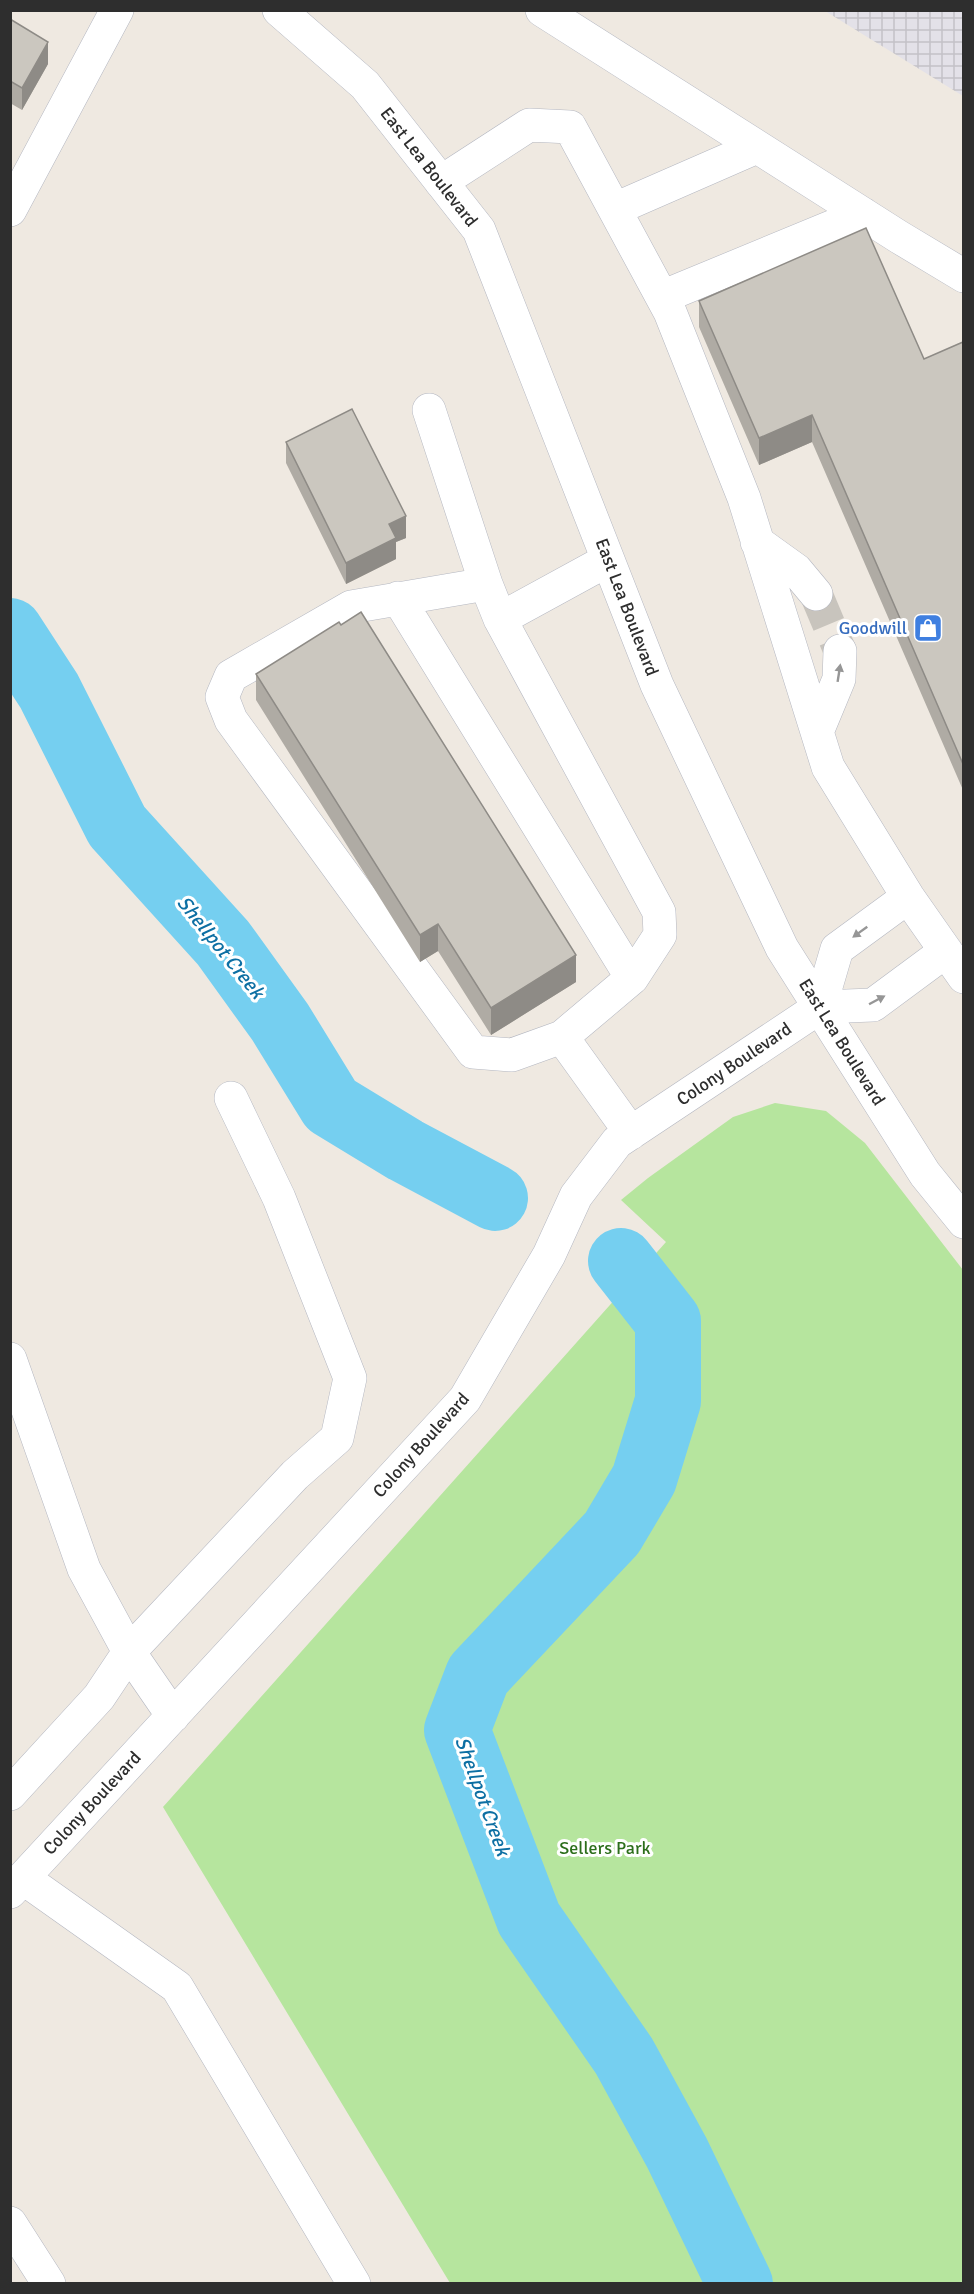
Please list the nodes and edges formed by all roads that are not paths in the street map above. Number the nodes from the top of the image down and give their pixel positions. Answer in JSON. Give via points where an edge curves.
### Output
{"nodes":[{"id":1,"x":117,"y":10,"type":"edge"},
{"id":2,"x":279,"y":10,"type":"edge"},
{"id":3,"x":543,"y":10,"type":"edge"},
{"id":4,"x":757,"y":147,"type":"junction"},
{"id":5,"x":441,"y":182,"type":"junction"},
{"id":6,"x":615,"y":209,"type":"junction"},
{"id":7,"x":10,"y":210,"type":"edge"},
{"id":8,"x":863,"y":214,"type":"junction"},
{"id":9,"x":963,"y":276,"type":"edge"},
{"id":10,"x":662,"y":297,"type":"junction"},
{"id":11,"x":429,"y":410,"type":"dead end"},
{"id":12,"x":757,"y":542,"type":"junction"},
{"id":13,"x":608,"y":560,"type":"junction"},
{"id":14,"x":486,"y":584,"type":"junction"},
{"id":15,"x":816,"y":594,"type":"tunnel mouth"},
{"id":16,"x":398,"y":598,"type":"junction"},
{"id":17,"x":500,"y":619,"type":"junction"},
{"id":18,"x":840,"y":651,"type":"tunnel mouth"},
{"id":19,"x":817,"y":732,"type":"junction"},
{"id":20,"x":908,"y":897,"type":"junction"},
{"id":21,"x":955,"y":964,"type":"edge"},
{"id":22,"x":632,"y":978,"type":"junction"},
{"id":23,"x":820,"y":1007,"type":"junction"},
{"id":24,"x":562,"y":1037,"type":"junction"},
{"id":25,"x":231,"y":1098,"type":"dead end"},
{"id":26,"x":631,"y":1133,"type":"junction"},
{"id":27,"x":963,"y":1222,"type":"edge"},
{"id":28,"x":10,"y":1359,"type":"edge"},
{"id":29,"x":129,"y":1652,"type":"junction"},
{"id":30,"x":173,"y":1716,"type":"junction"},
{"id":31,"x":10,"y":1794,"type":"edge"},
{"id":32,"x":17,"y":1885,"type":"edge"},
{"id":33,"x":10,"y":2223,"type":"edge"},
{"id":34,"x":49,"y":2283,"type":"edge"},
{"id":35,"x":354,"y":2283,"type":"edge"}],
"edges":[{"from":1,"to":7,"type":"street"},
{"from":2,"to":5,"type":"street","name":"East Lea Boulevard","via":[[365,85]]},
{"from":3,"to":4,"type":"street"},
{"from":4,"to":6,"type":"street"},
{"from":4,"to":8,"type":"street"},
{"from":5,"to":6,"type":"street","via":[[529,125],[570,127]]},
{"from":5,"to":13,"type":"street","name":"East Lea Boulevard","via":[[479,230]]},
{"from":6,"to":10,"type":"street"},
{"from":8,"to":9,"type":"street"},
{"from":8,"to":10,"type":"street"},
{"from":10,"to":12,"type":"street","via":[[744,498]]},
{"from":11,"to":14,"type":"street"},
{"from":12,"to":15,"type":"street","via":[[796,570]]},
{"from":12,"to":19,"type":"street"},
{"from":13,"to":17,"type":"street"},
{"from":13,"to":23,"type":"street","name":"East Lea Boulevard","via":[[672,717],[782,948]]},
{"from":14,"to":16,"type":"street"},
{"from":14,"to":17,"type":"street"},
{"from":16,"to":22,"type":"street"},
{"from":16,"to":24,"type":"street","via":[[351,607],[231,676],[222,697],[231,720],[473,1052],[512,1055]]},
{"from":17,"to":22,"type":"street","via":[[659,912],[660,934]]},
{"from":19,"to":18,"type":"street","one_way":true,"via":[[839,679]]},
{"from":19,"to":20,"type":"street","via":[[828,767]]},
{"from":20,"to":21,"type":"street"},
{"from":20,"to":23,"type":"street","one_way":true,"via":[[837,948]]},
{"from":23,"to":21,"type":"street","one_way":true,"via":[[873,1005]]},
{"from":22,"to":24,"type":"street"},
{"from":23,"to":26,"type":"street","name":"Colony Boulevard"},
{"from":23,"to":27,"type":"street","name":"East Lea Boulevard","via":[[925,1174]]},
{"from":24,"to":26,"type":"street"},
{"from":25,"to":29,"type":"street","via":[[279,1198],[350,1378],[338,1438],[295,1474]]},
{"from":26,"to":30,"type":"street","name":"Colony Boulevard","via":[[617,1142],[576,1196],[549,1255],[465,1399]]},
{"from":28,"to":29,"type":"street","via":[[84,1569]]},
{"from":29,"to":30,"type":"street"},
{"from":29,"to":31,"type":"street","via":[[99,1697]]},
{"from":30,"to":32,"type":"street","name":"Colony Boulevard"},
{"from":32,"to":35,"type":"street","via":[[177,1987]]},
{"from":33,"to":34,"type":"street"}]}
